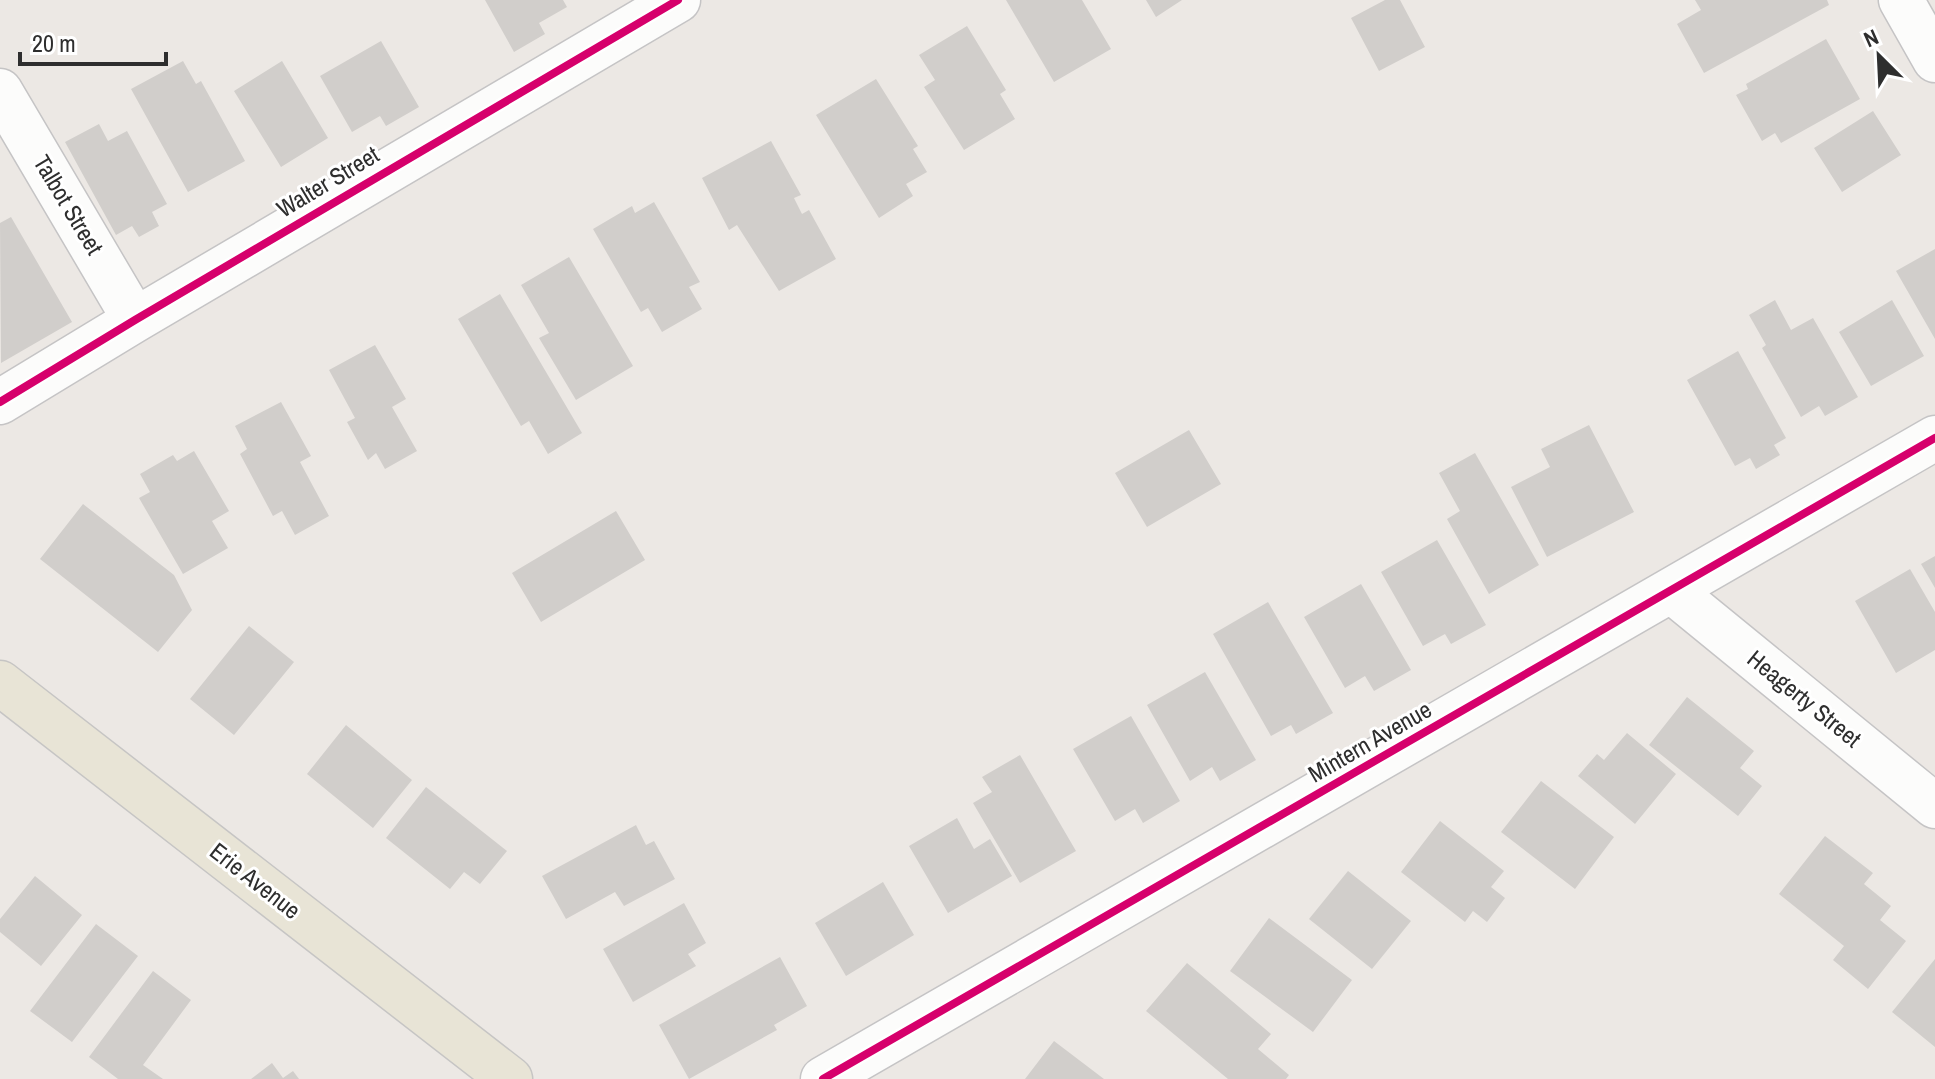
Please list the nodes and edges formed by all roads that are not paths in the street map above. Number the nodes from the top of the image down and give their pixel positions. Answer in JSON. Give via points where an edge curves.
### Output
{"nodes":[{"id":1,"x":678,"y":0,"type":"edge"},
{"id":2,"x":1901,"y":0,"type":"edge"},
{"id":3,"x":618,"y":15,"type":"edge"},
{"id":4,"x":1935,"y":60,"type":"edge"},
{"id":5,"x":0,"y":91,"type":"edge"},
{"id":6,"x":135,"y":320,"type":"junction"},
{"id":7,"x":0,"y":402,"type":"edge"},
{"id":8,"x":1935,"y":438,"type":"edge"},
{"id":9,"x":1673,"y":592,"type":"junction"},
{"id":10,"x":0,"y":683,"type":"edge"},
{"id":11,"x":1935,"y":806,"type":"edge"},
{"id":12,"x":510,"y":1079,"type":"edge"},
{"id":13,"x":823,"y":1079,"type":"edge"}],
"edges":[{"from":1,"to":3,"type":"street","name":"Walter Street"},
{"from":2,"to":4,"type":"street"},
{"from":3,"to":6,"type":"street","name":"Walter Street"},
{"from":5,"to":6,"type":"street","name":"Talbot Street"},
{"from":6,"to":7,"type":"street","name":"Walter Street"},
{"from":8,"to":9,"type":"street","name":"Mintern Avenue"},
{"from":9,"to":11,"type":"street","name":"Heagerty Street"},
{"from":9,"to":13,"type":"street","name":"Mintern Avenue"},
{"from":10,"to":12,"type":"main road","name":"Erie Avenue"}]}
